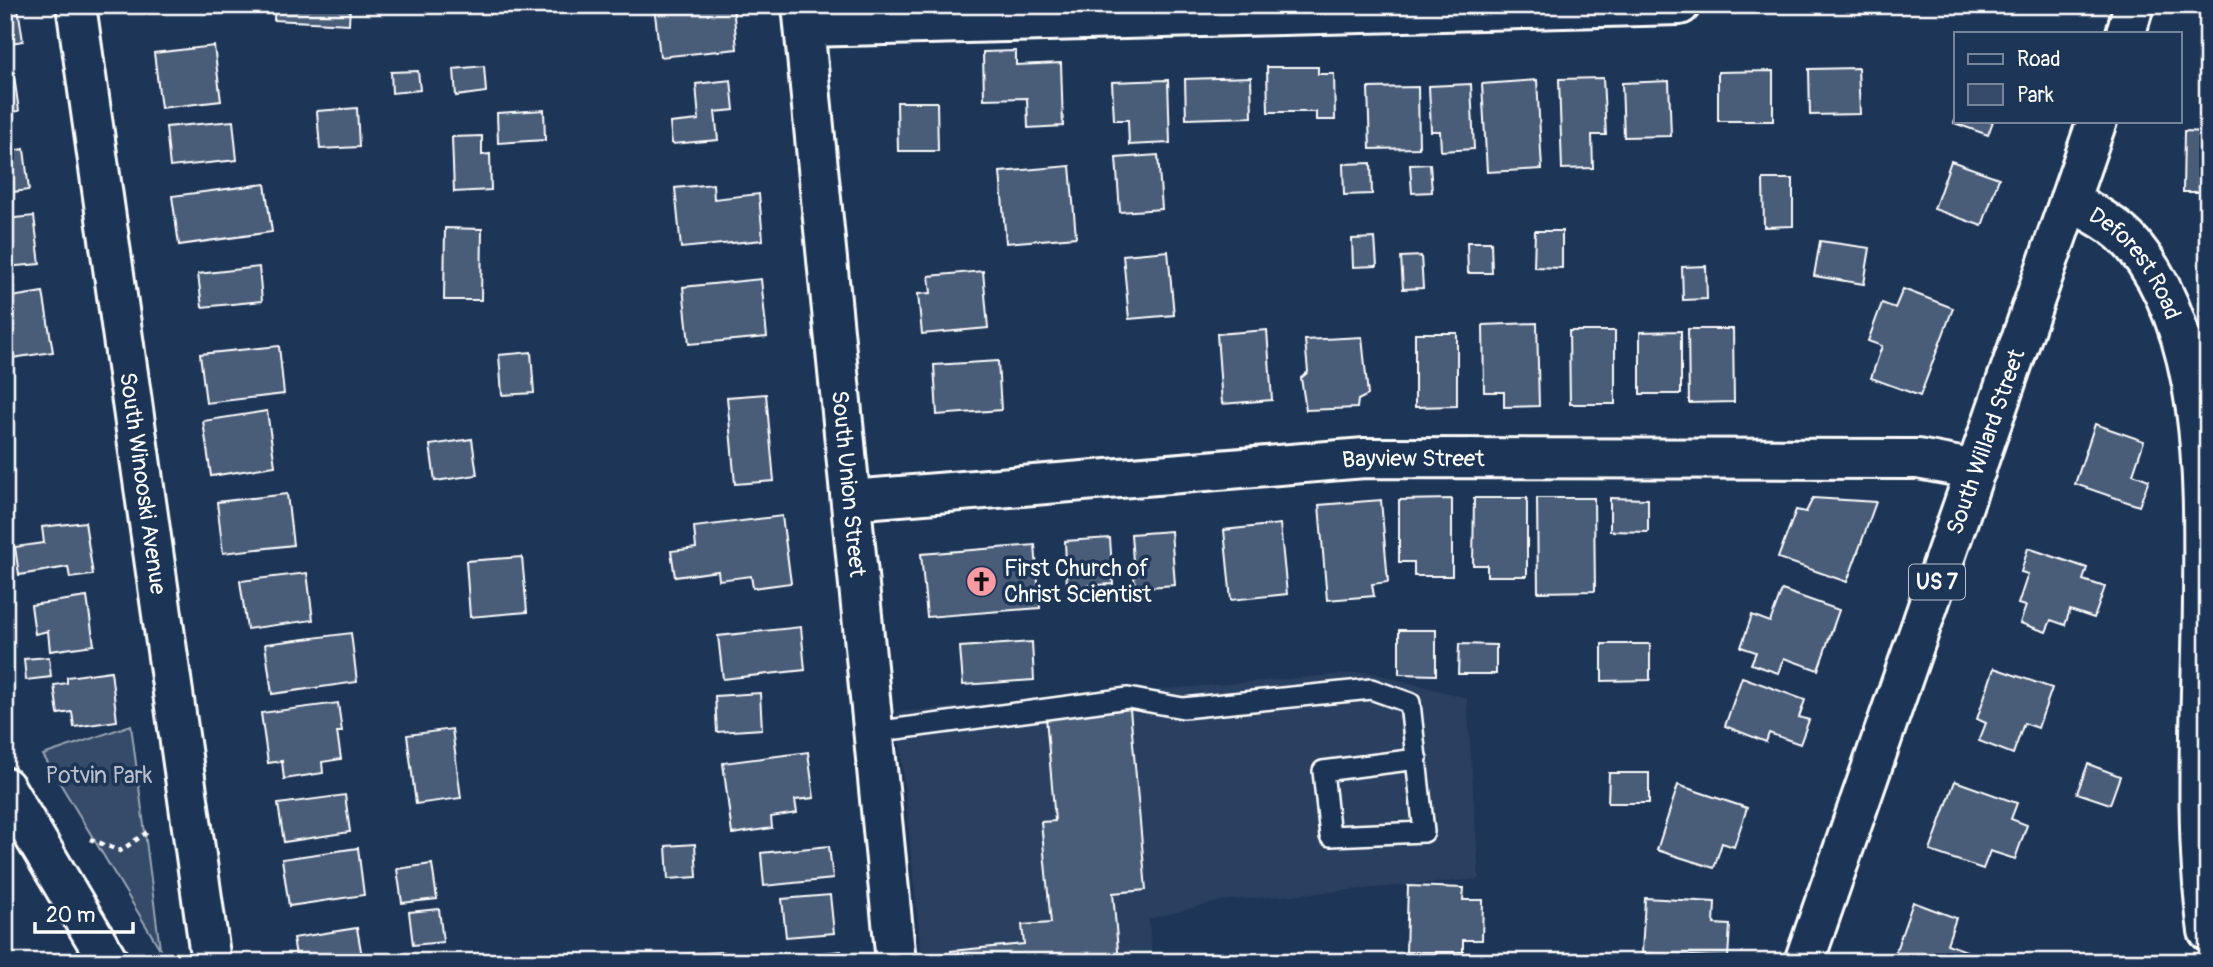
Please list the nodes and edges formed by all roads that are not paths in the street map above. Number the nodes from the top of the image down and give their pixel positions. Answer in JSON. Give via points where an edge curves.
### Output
{"nodes":[{"id":1,"x":76,"y":5,"type":"edge"},
{"id":2,"x":1680,"y":5,"type":"edge"},
{"id":3,"x":2134,"y":5,"type":"edge"},
{"id":4,"x":804,"y":16,"type":"edge"},
{"id":5,"x":2126,"y":32,"type":"edge"},
{"id":6,"x":2096,"y":122,"type":"edge"},
{"id":7,"x":2069,"y":201,"type":"junction"},
{"id":8,"x":1976,"y":470,"type":"junction"},
{"id":9,"x":851,"y":500,"type":"junction"},
{"id":10,"x":874,"y":732,"type":"junction"},
{"id":11,"x":1417,"y":759,"type":"junction"},
{"id":12,"x":5,"y":787,"type":"edge"},
{"id":13,"x":2208,"y":931,"type":"edge"},
{"id":14,"x":109,"y":962,"type":"edge"},
{"id":15,"x":211,"y":962,"type":"edge"},
{"id":16,"x":896,"y":962,"type":"edge"},
{"id":17,"x":1804,"y":962,"type":"edge"}],
"edges":[{"from":1,"to":15,"type":"street","name":"South Winooski Avenue"},
{"from":2,"to":4,"type":"street"},
{"from":3,"to":5,"type":"street"},
{"from":4,"to":9,"type":"street","name":"South Union Street"},
{"from":6,"to":7,"type":"street","name":"South Willard Street","number":"US 7"},
{"from":7,"to":8,"type":"street","name":"South Willard Street","number":"US 7"},
{"from":7,"to":13,"type":"street","name":"Deforest Road","via":[[2119,230],[2152,273],[2176,328],[2193,391],[2203,473],[2202,830]]},
{"from":8,"to":9,"type":"street","name":"Bayview Street","via":[[1918,458],[1365,458]]},
{"from":8,"to":17,"type":"street","name":"South Willard Street","number":"US 7"},
{"from":9,"to":10,"type":"street","name":"South Union Street"},
{"from":10,"to":11,"type":"lane","via":[[1128,698],[1183,708],[1371,689],[1410,703]]},
{"from":10,"to":16,"type":"street","name":"South Union Street"},
{"from":11,"to":11,"type":"lane","via":[[1424,832],[1330,836],[1323,771]]},
{"from":12,"to":14,"type":"street"}]}
